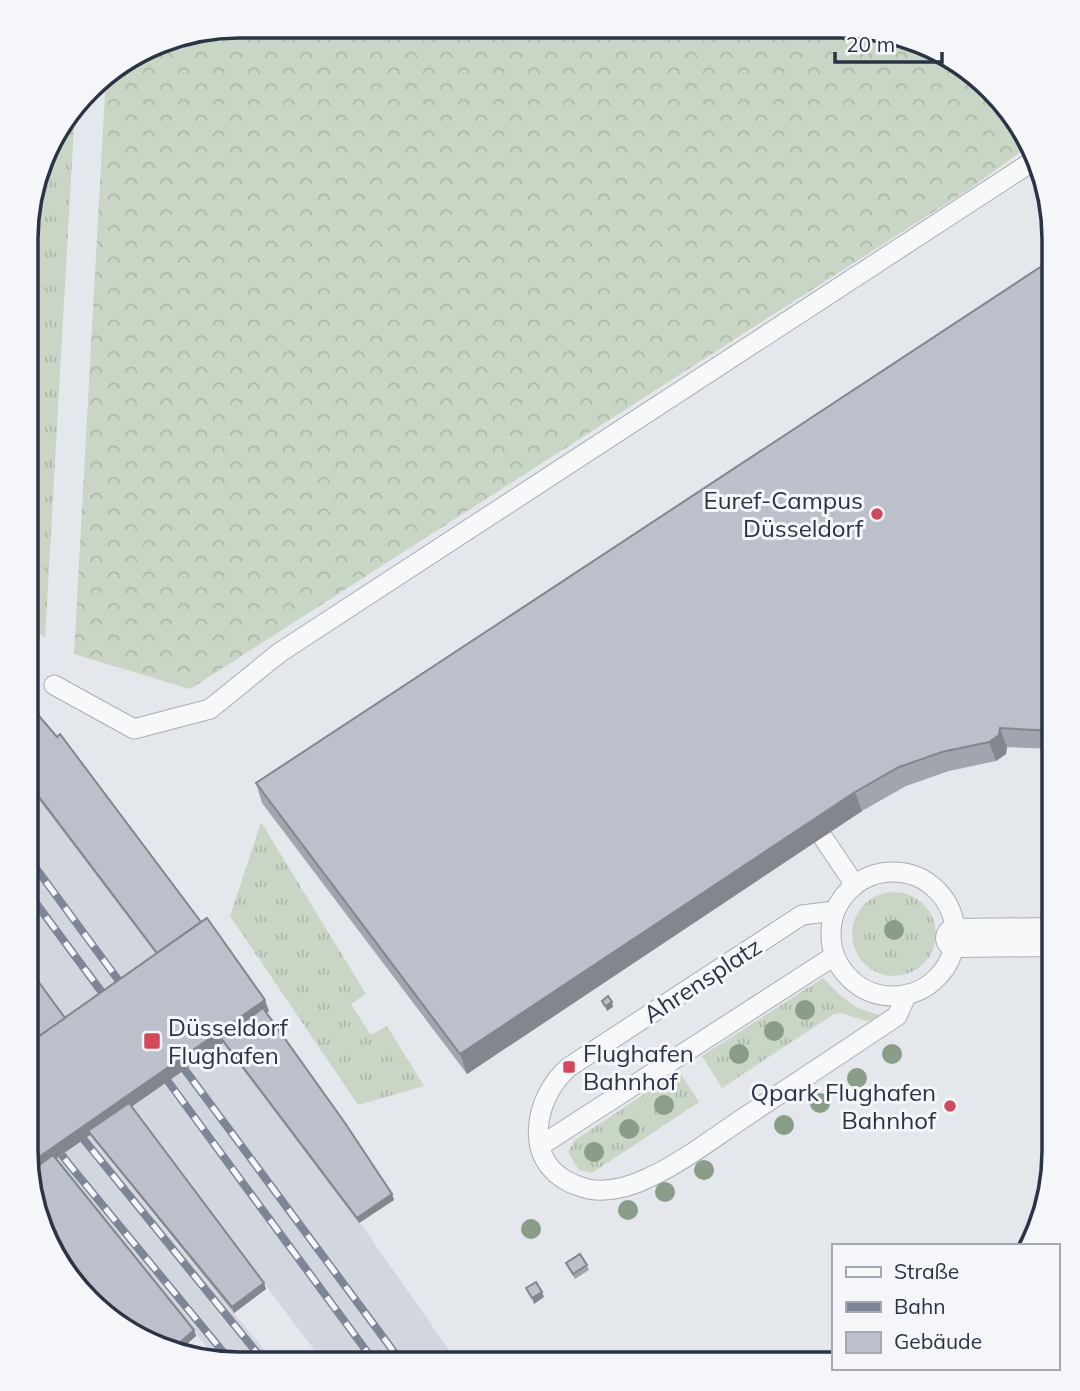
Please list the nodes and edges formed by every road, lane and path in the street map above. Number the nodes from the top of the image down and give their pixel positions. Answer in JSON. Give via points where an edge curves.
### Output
{"nodes":[{"id":1,"x":1027,"y":166,"type":"edge"},
{"id":2,"x":54,"y":685,"type":"dead end"},
{"id":3,"x":824,"y":839,"type":"edge"},
{"id":4,"x":855,"y":885,"type":"junction"},
{"id":5,"x":835,"y":911,"type":"junction"},
{"id":6,"x":1041,"y":937,"type":"edge"},
{"id":7,"x":955,"y":938,"type":"junction"},
{"id":8,"x":834,"y":956,"type":"junction"},
{"id":9,"x":907,"y":994,"type":"junction"},
{"id":10,"x":540,"y":1146,"type":"junction"}],
"edges":[{"from":1,"to":2,"type":"lane","via":[[279,653],[210,709],[134,729]]},
{"from":3,"to":4,"type":"lane"},
{"from":4,"to":5,"type":"lane"},
{"from":4,"to":7,"type":"lane","via":[[884,873],[901,873],[928,883],[945,901]]},
{"from":5,"to":8,"type":"lane","via":[[830,933]]},
{"from":5,"to":10,"type":"lane","name":"Ahrensplatz","via":[[802,915],[569,1067],[548,1091],[539,1123]]},
{"from":6,"to":7,"type":"street"},
{"from":7,"to":9,"type":"lane","via":[[942,972],[925,987]]},
{"from":8,"to":9,"type":"lane","via":[[843,971],[871,993]]},
{"from":8,"to":10,"type":"lane"},
{"from":9,"to":10,"type":"lane","via":[[897,1016],[648,1178],[628,1186],[592,1190],[555,1172]]}]}
